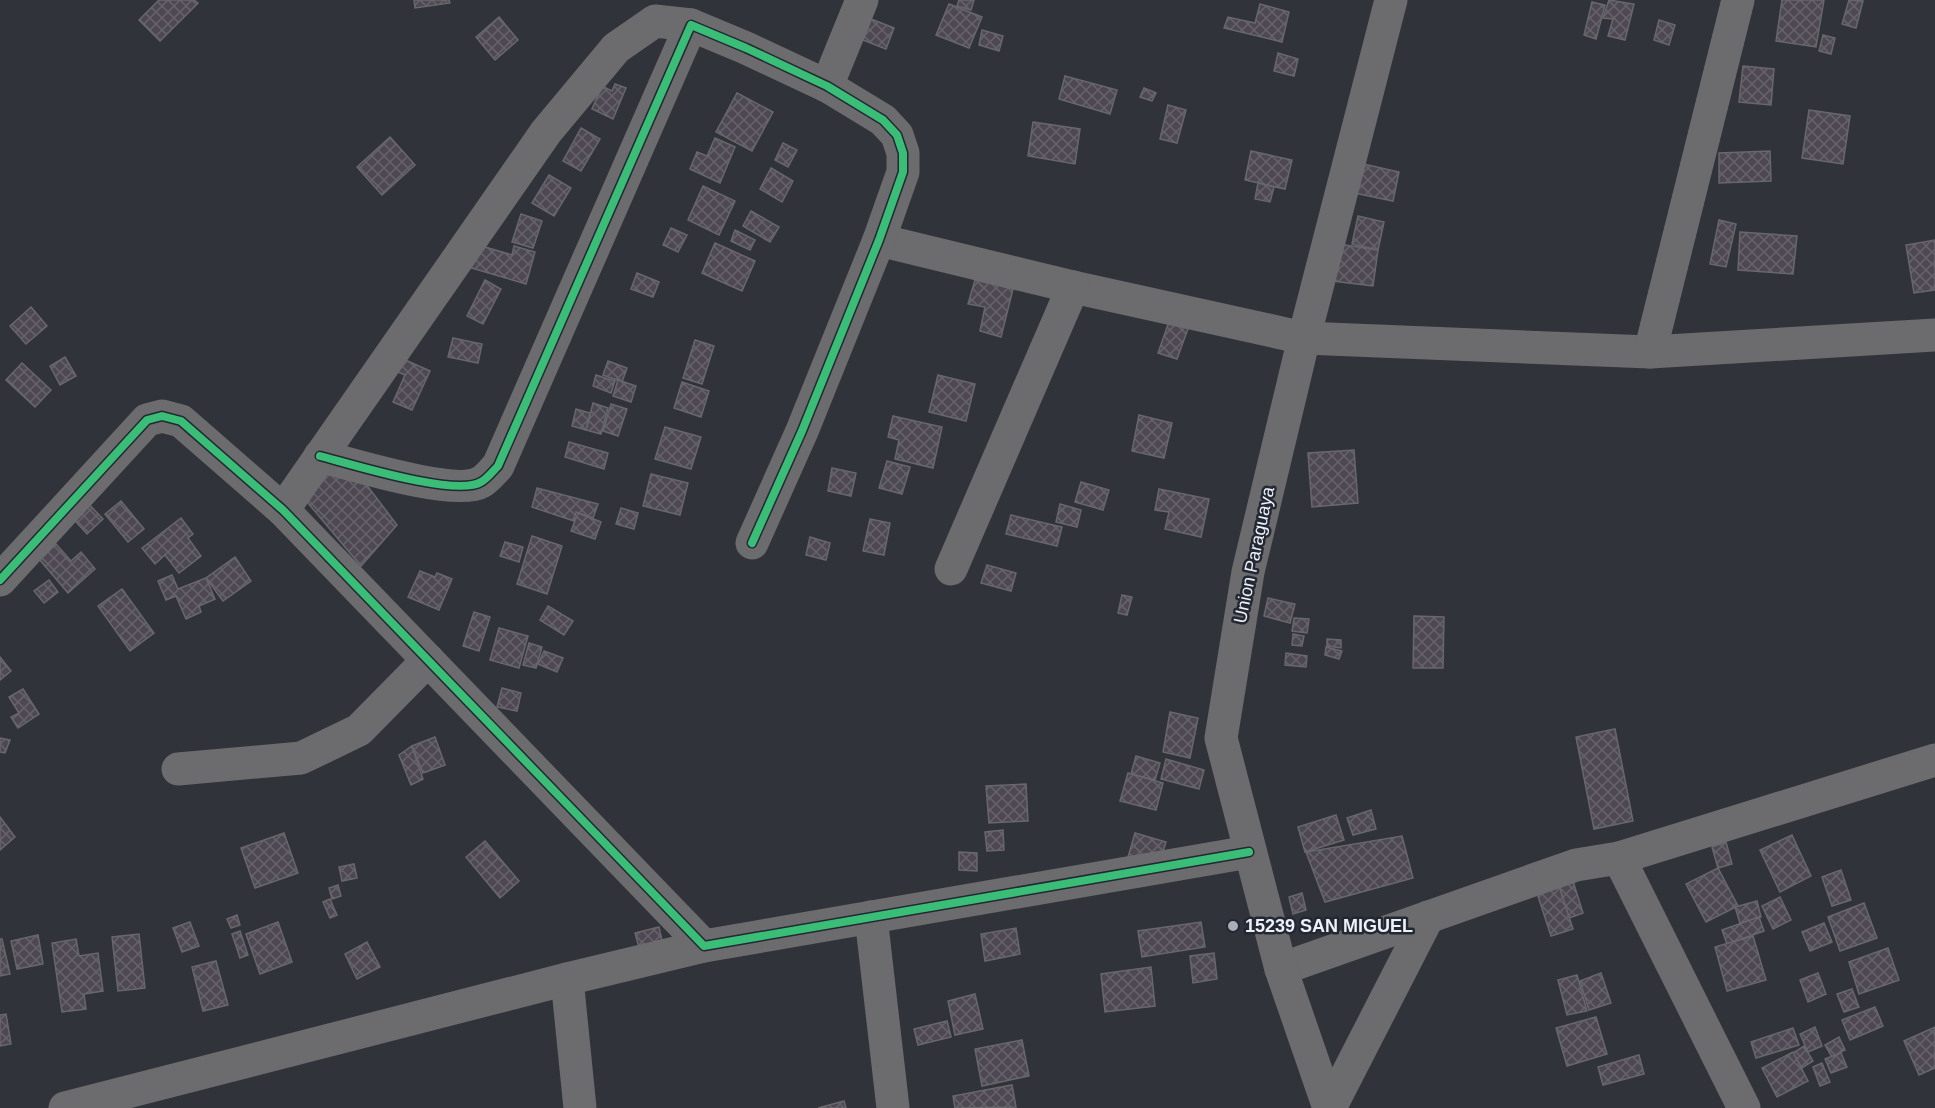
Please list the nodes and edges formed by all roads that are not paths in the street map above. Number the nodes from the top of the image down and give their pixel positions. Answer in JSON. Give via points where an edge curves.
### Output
{"nodes":[{"id":1,"x":862,"y":0,"type":"edge"},
{"id":2,"x":1391,"y":0,"type":"edge"},
{"id":3,"x":1738,"y":0,"type":"edge"},
{"id":4,"x":691,"y":25,"type":"junction"},
{"id":5,"x":826,"y":86,"type":"junction"},
{"id":6,"x":879,"y":240,"type":"junction"},
{"id":7,"x":1073,"y":287,"type":"junction"},
{"id":8,"x":1935,"y":335,"type":"edge"},
{"id":9,"x":1304,"y":338,"type":"junction"},
{"id":10,"x":1650,"y":352,"type":"junction"},
{"id":11,"x":320,"y":456,"type":"junction"},
{"id":12,"x":283,"y":510,"type":"junction"},
{"id":13,"x":752,"y":543,"type":"dead end"},
{"id":14,"x":951,"y":569,"type":"dead end"},
{"id":15,"x":0,"y":580,"type":"edge"},
{"id":16,"x":428,"y":660,"type":"junction"},
{"id":17,"x":1935,"y":760,"type":"edge"},
{"id":18,"x":178,"y":769,"type":"dead end"},
{"id":19,"x":1249,"y":852,"type":"junction"},
{"id":20,"x":1619,"y":858,"type":"junction"},
{"id":21,"x":871,"y":917,"type":"junction"},
{"id":22,"x":1428,"y":917,"type":"junction"},
{"id":23,"x":704,"y":946,"type":"junction"},
{"id":24,"x":1281,"y":969,"type":"junction"},
{"id":25,"x":567,"y":979,"type":"junction"},
{"id":26,"x":64,"y":1108,"type":"edge"},
{"id":27,"x":580,"y":1108,"type":"edge"},
{"id":28,"x":893,"y":1108,"type":"edge"},
{"id":29,"x":1330,"y":1108,"type":"edge"},
{"id":30,"x":1744,"y":1108,"type":"edge"}],
"edges":[{"from":1,"to":5,"type":"street"},
{"from":2,"to":9,"type":"street","name":"Union Paraguaya"},
{"from":3,"to":10,"type":"street"},
{"from":4,"to":5,"type":"street"},
{"from":4,"to":11,"type":"street","via":[[655,21],[615,48],[546,132]]},
{"from":4,"to":11,"type":"street","via":[[498,466],[480,483],[455,486],[425,483]]},
{"from":5,"to":6,"type":"street","via":[[883,120],[897,135],[903,153],[903,172]]},
{"from":6,"to":7,"type":"street"},
{"from":6,"to":13,"type":"street"},
{"from":7,"to":9,"type":"street"},
{"from":7,"to":14,"type":"street"},
{"from":8,"to":10,"type":"street"},
{"from":9,"to":10,"type":"street"},
{"from":9,"to":19,"type":"street","name":"Union Paraguaya","via":[[1248,572],[1221,738]]},
{"from":11,"to":12,"type":"street"},
{"from":12,"to":15,"type":"street","via":[[181,421],[162,416],[147,420]]},
{"from":12,"to":16,"type":"street"},
{"from":16,"to":18,"type":"street","via":[[359,730],[301,758]]},
{"from":16,"to":23,"type":"street"},
{"from":17,"to":20,"type":"street"},
{"from":19,"to":21,"type":"street"},
{"from":19,"to":24,"type":"street","name":"Union Paraguaya"},
{"from":20,"to":22,"type":"street","via":[[1576,865]]},
{"from":20,"to":30,"type":"street"},
{"from":21,"to":23,"type":"street"},
{"from":21,"to":28,"type":"street"},
{"from":22,"to":24,"type":"street"},
{"from":22,"to":29,"type":"street"},
{"from":23,"to":25,"type":"street"},
{"from":24,"to":29,"type":"street","name":"Union Paraguaya"},
{"from":25,"to":26,"type":"street"},
{"from":25,"to":27,"type":"street"}]}
